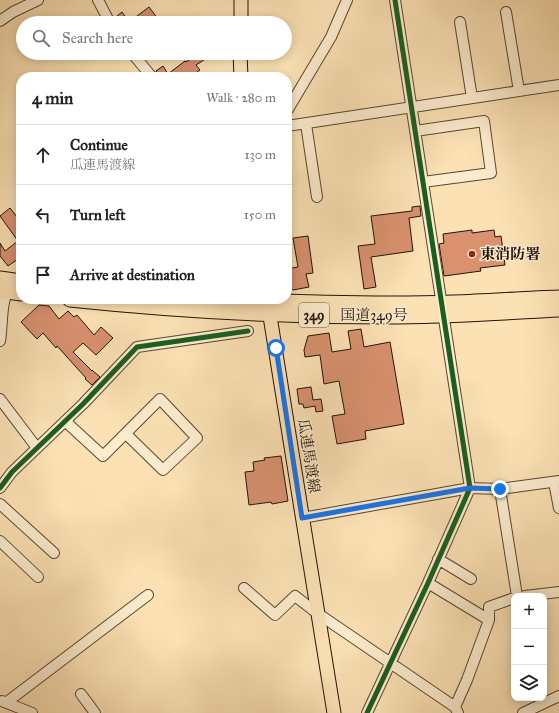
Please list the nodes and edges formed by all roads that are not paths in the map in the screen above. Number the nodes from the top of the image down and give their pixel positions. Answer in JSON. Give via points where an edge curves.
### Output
{"nodes":[{"id":1,"x":38,"y":0,"type":"edge"},
{"id":2,"x":98,"y":0,"type":"edge"},
{"id":3,"x":241,"y":0,"type":"edge"},
{"id":4,"x":347,"y":0,"type":"edge"},
{"id":5,"x":395,"y":0,"type":"edge"},
{"id":6,"x":506,"y":12,"type":"dead end"},
{"id":7,"x":106,"y":16,"type":"edge"},
{"id":8,"x":241,"y":16,"type":"edge"},
{"id":9,"x":0,"y":21,"type":"edge"},
{"id":10,"x":460,"y":22,"type":"dead end"},
{"id":11,"x":138,"y":60,"type":"edge"},
{"id":12,"x":240,"y":60,"type":"edge"},
{"id":13,"x":148,"y":72,"type":"edge"},
{"id":14,"x":241,"y":72,"type":"edge"},
{"id":15,"x":559,"y":85,"type":"edge"},
{"id":16,"x":519,"y":91,"type":"junction"},
{"id":17,"x":472,"y":98,"type":"junction"},
{"id":18,"x":292,"y":103,"type":"edge"},
{"id":19,"x":412,"y":108,"type":"junction"},
{"id":20,"x":306,"y":124,"type":"junction"},
{"id":21,"x":292,"y":125,"type":"edge"},
{"id":22,"x":415,"y":131,"type":"junction"},
{"id":23,"x":423,"y":182,"type":"junction"},
{"id":24,"x":317,"y":197,"type":"dead end"},
{"id":25,"x":12,"y":285,"type":"edge"},
{"id":26,"x":559,"y":298,"type":"edge"},
{"id":27,"x":236,"y":304,"type":"edge"},
{"id":28,"x":269,"y":305,"type":"edge"},
{"id":29,"x":442,"y":309,"type":"junction"},
{"id":30,"x":559,"y":309,"type":"edge"},
{"id":31,"x":248,"y":331,"type":"dead end"},
{"id":32,"x":0,"y":341,"type":"edge"},
{"id":33,"x":0,"y":399,"type":"edge"},
{"id":34,"x":65,"y":420,"type":"junction"},
{"id":35,"x":126,"y":434,"type":"junction"},
{"id":36,"x":37,"y":448,"type":"junction"},
{"id":37,"x":557,"y":481,"type":"edge"},
{"id":38,"x":0,"y":488,"type":"edge"},
{"id":39,"x":470,"y":488,"type":"junction"},
{"id":40,"x":500,"y":489,"type":"junction"},
{"id":41,"x":0,"y":504,"type":"edge"},
{"id":42,"x":559,"y":508,"type":"edge"},
{"id":43,"x":302,"y":518,"type":"junction"},
{"id":44,"x":0,"y":542,"type":"edge"},
{"id":45,"x":54,"y":553,"type":"dead end"},
{"id":46,"x":438,"y":559,"type":"junction"},
{"id":47,"x":38,"y":577,"type":"dead end"},
{"id":48,"x":471,"y":579,"type":"dead end"},
{"id":49,"x":428,"y":583,"type":"junction"},
{"id":50,"x":244,"y":588,"type":"dead end"},
{"id":51,"x":559,"y":592,"type":"edge"},
{"id":52,"x":517,"y":593,"type":"edge"},
{"id":53,"x":547,"y":593,"type":"edge"},
{"id":54,"x":148,"y":595,"type":"dead end"},
{"id":55,"x":511,"y":599,"type":"edge"},
{"id":56,"x":318,"y":613,"type":"junction"},
{"id":57,"x":488,"y":620,"type":"junction"},
{"id":58,"x":390,"y":663,"type":"junction"},
{"id":59,"x":81,"y":694,"type":"dead end"},
{"id":60,"x":559,"y":696,"type":"edge"},
{"id":61,"x":3,"y":702,"type":"edge"},
{"id":62,"x":456,"y":710,"type":"edge"},
{"id":63,"x":32,"y":713,"type":"edge"},
{"id":64,"x":96,"y":713,"type":"edge"},
{"id":65,"x":334,"y":713,"type":"edge"},
{"id":66,"x":368,"y":713,"type":"edge"},
{"id":67,"x":523,"y":713,"type":"edge"}],
"edges":[{"from":1,"to":9,"type":"street"},
{"from":2,"to":7,"type":"street"},
{"from":3,"to":8,"type":"main road"},
{"from":4,"to":18,"type":"street","via":[[331,37]]},
{"from":5,"to":19,"type":"street"},
{"from":6,"to":16,"type":"street"},
{"from":10,"to":17,"type":"street"},
{"from":11,"to":13,"type":"street"},
{"from":12,"to":14,"type":"main road"},
{"from":15,"to":16,"type":"street"},
{"from":16,"to":17,"type":"street"},
{"from":17,"to":19,"type":"street"},
{"from":19,"to":20,"type":"street"},
{"from":19,"to":22,"type":"street"},
{"from":20,"to":21,"type":"street"},
{"from":20,"to":24,"type":"street"},
{"from":22,"to":23,"type":"street"},
{"from":22,"to":23,"type":"street","via":[[484,121],[491,173]]},
{"from":23,"to":29,"type":"street"},
{"from":25,"to":32,"type":"street","via":[[2,315]]},
{"from":26,"to":29,"type":"highway","name":"国道349号","number":"349"},
{"from":27,"to":28,"type":"highway","name":"国道349号","number":"349"},
{"from":28,"to":29,"type":"highway","name":"国道349号","number":"349","via":[[386,316]]},
{"from":28,"to":43,"type":"main road","name":"瓜連馬渡線"},
{"from":29,"to":30,"type":"highway","name":"国道349号","number":"349"},
{"from":29,"to":39,"type":"street"},
{"from":31,"to":34,"type":"street","via":[[138,347]]},
{"from":33,"to":36,"type":"street"},
{"from":34,"to":35,"type":"street","via":[[103,456]]},
{"from":34,"to":36,"type":"street"},
{"from":35,"to":35,"type":"street","via":[[160,399],[197,438],[163,470]]},
{"from":36,"to":38,"type":"street","via":[[12,472]]},
{"from":37,"to":40,"type":"street"},
{"from":37,"to":42,"type":"street"},
{"from":39,"to":40,"type":"street"},
{"from":39,"to":43,"type":"street"},
{"from":39,"to":46,"type":"street"},
{"from":40,"to":52,"type":"street"},
{"from":41,"to":45,"type":"street"},
{"from":43,"to":56,"type":"main road","name":"瓜連馬渡線"},
{"from":44,"to":47,"type":"street"},
{"from":46,"to":48,"type":"street"},
{"from":46,"to":49,"type":"street"},
{"from":49,"to":57,"type":"street"},
{"from":49,"to":58,"type":"street"},
{"from":50,"to":56,"type":"street","via":[[275,615],[295,596]]},
{"from":51,"to":53,"type":"street"},
{"from":54,"to":61,"type":"street"},
{"from":55,"to":57,"type":"street","via":[[489,607]]},
{"from":56,"to":58,"type":"street"},
{"from":56,"to":65,"type":"main road","name":"瓜連馬渡線"},
{"from":57,"to":62,"type":"street"},
{"from":58,"to":62,"type":"street"},
{"from":58,"to":66,"type":"street"},
{"from":59,"to":64,"type":"street"},
{"from":60,"to":67,"type":"street"},
{"from":61,"to":63,"type":"street"}]}
